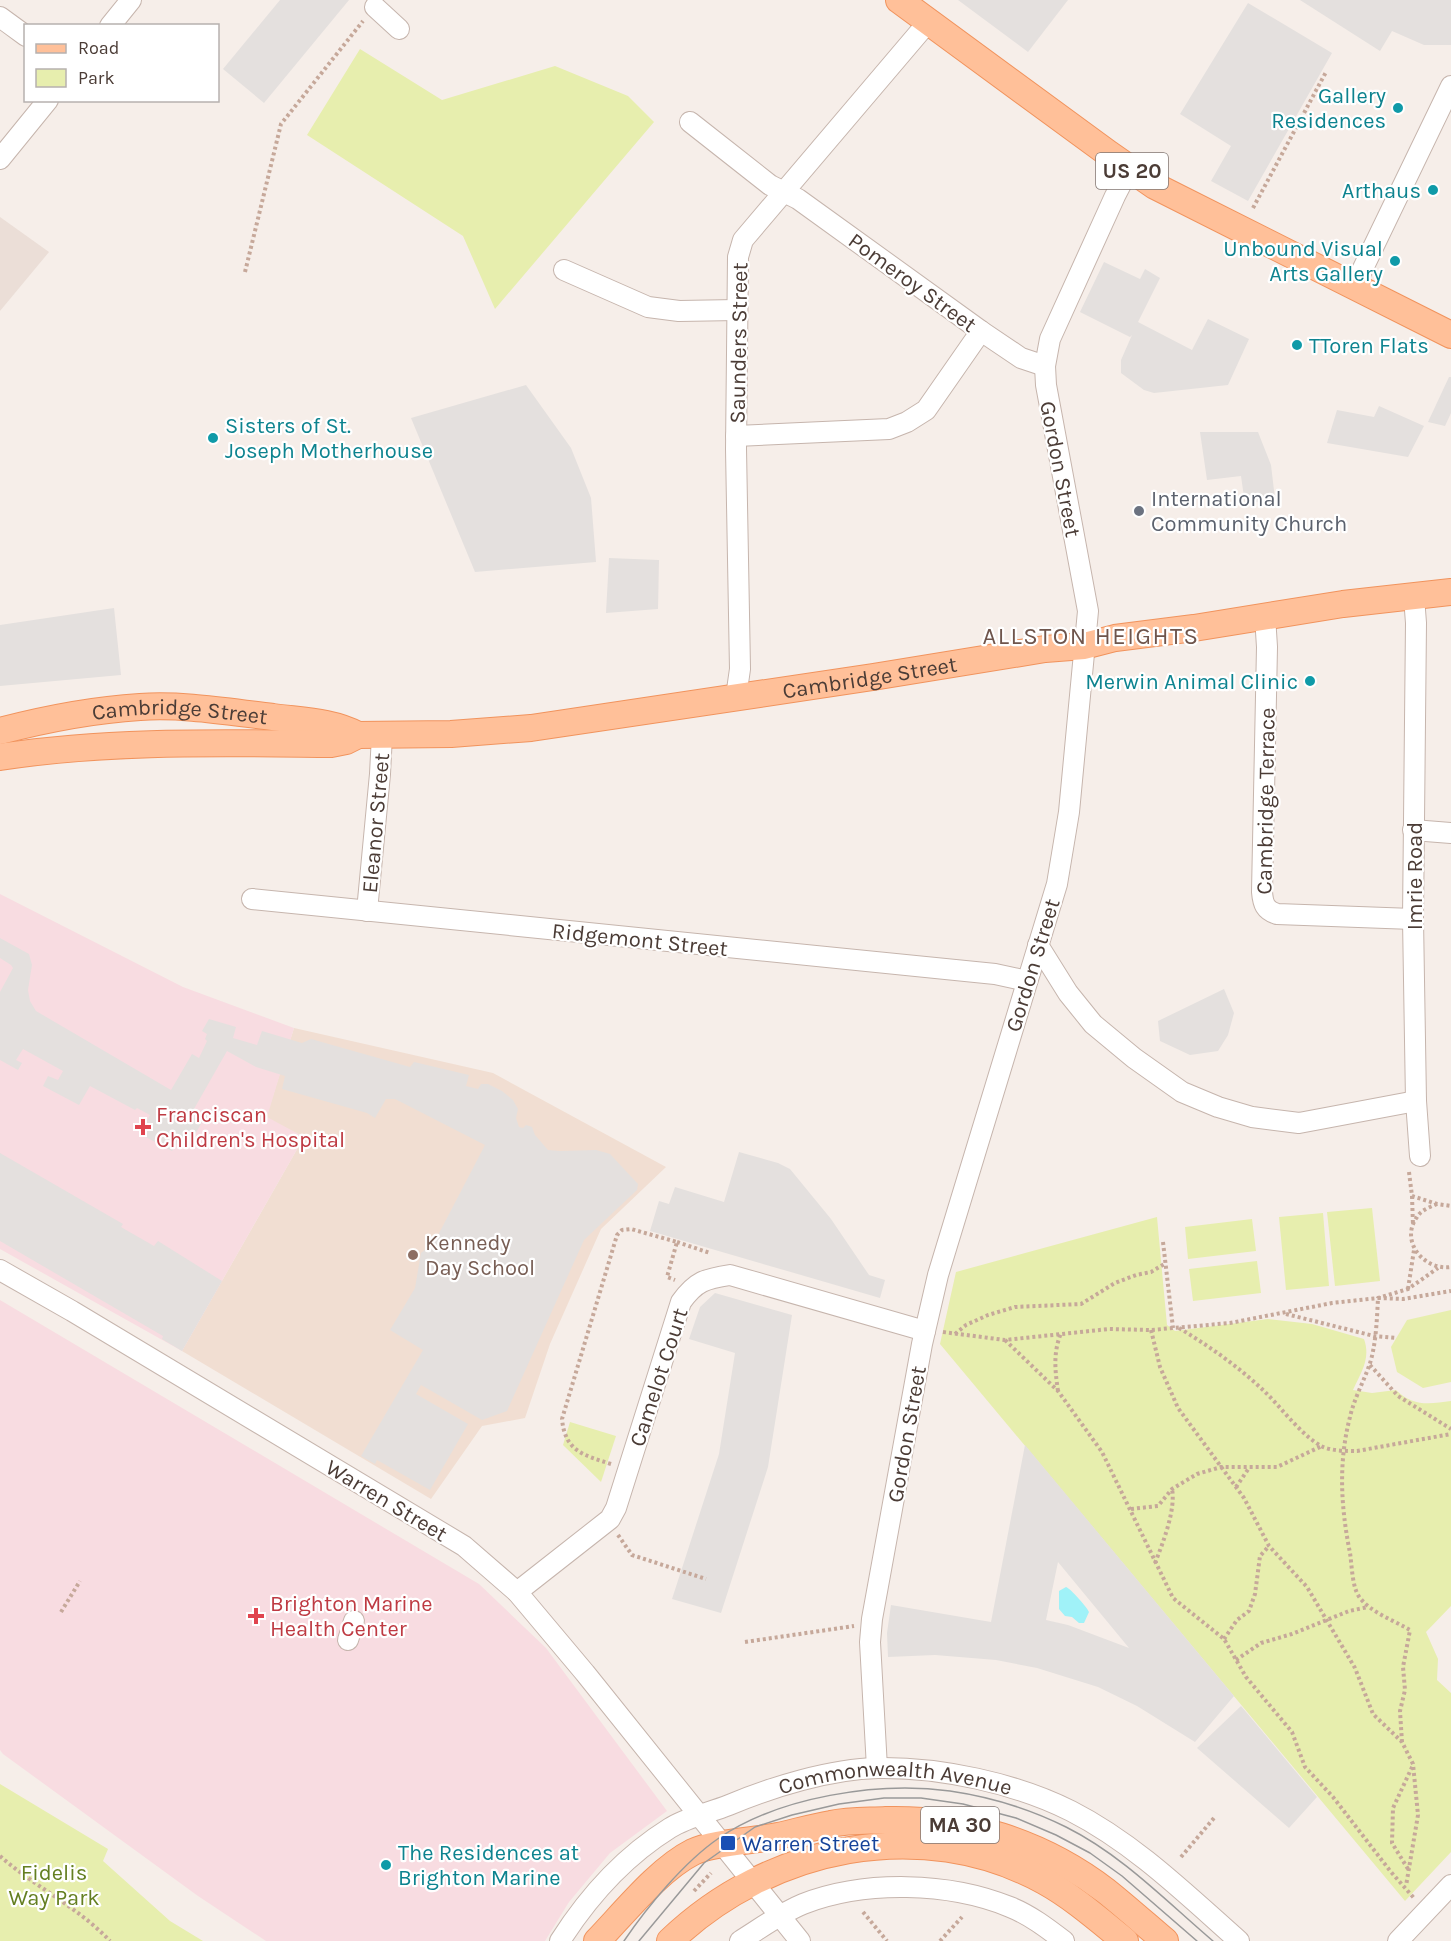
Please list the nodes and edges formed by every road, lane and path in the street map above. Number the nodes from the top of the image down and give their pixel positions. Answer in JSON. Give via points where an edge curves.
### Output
{"nodes":[{"id":1,"x":131,"y":0,"type":"edge"},
{"id":2,"x":899,"y":0,"type":"edge"},
{"id":3,"x":375,"y":7,"type":"joint"},
{"id":4,"x":0,"y":17,"type":"edge"},
{"id":5,"x":929,"y":21,"type":"junction"},
{"id":6,"x":112,"y":24,"type":"edge"},
{"id":7,"x":399,"y":29,"type":"dead end"},
{"id":8,"x":24,"y":35,"type":"edge"},
{"id":9,"x":1326,"y":72,"type":"dead end"},
{"id":10,"x":1451,"y":86,"type":"edge"},
{"id":11,"x":46,"y":102,"type":"edge"},
{"id":12,"x":690,"y":122,"type":"dead end"},
{"id":13,"x":0,"y":159,"type":"edge"},
{"id":14,"x":1129,"y":169,"type":"junction"},
{"id":15,"x":784,"y":193,"type":"junction"},
{"id":16,"x":1253,"y":208,"type":"dead end"},
{"id":17,"x":564,"y":270,"type":"dead end"},
{"id":18,"x":245,"y":272,"type":"dead end"},
{"id":19,"x":1354,"y":287,"type":"junction"},
{"id":20,"x":737,"y":310,"type":"junction"},
{"id":21,"x":981,"y":331,"type":"junction"},
{"id":22,"x":1451,"y":335,"type":"edge"},
{"id":23,"x":1045,"y":366,"type":"junction"},
{"id":24,"x":736,"y":436,"type":"junction"},
{"id":25,"x":1451,"y":592,"type":"edge"},
{"id":26,"x":1414,"y":597,"type":"junction"},
{"id":27,"x":1265,"y":616,"type":"junction"},
{"id":28,"x":1084,"y":646,"type":"junction"},
{"id":29,"x":736,"y":697,"type":"junction"},
{"id":30,"x":0,"y":731,"type":"edge"},
{"id":31,"x":370,"y":735,"type":"junction"},
{"id":32,"x":0,"y":757,"type":"edge"},
{"id":33,"x":1413,"y":830,"type":"junction"},
{"id":34,"x":1451,"y":833,"type":"edge"},
{"id":35,"x":252,"y":899,"type":"dead end"},
{"id":36,"x":368,"y":910,"type":"junction"},
{"id":37,"x":1413,"y":919,"type":"junction"},
{"id":38,"x":1038,"y":945,"type":"junction"},
{"id":39,"x":1027,"y":981,"type":"junction"},
{"id":40,"x":1416,"y":1101,"type":"junction"},
{"id":41,"x":1414,"y":1161,"type":"joint"},
{"id":42,"x":1412,"y":1196,"type":"junction"},
{"id":43,"x":1437,"y":1204,"type":"junction"},
{"id":44,"x":1451,"y":1206,"type":"edge"},
{"id":45,"x":1413,"y":1228,"type":"junction"},
{"id":46,"x":676,"y":1242,"type":"junction"},
{"id":47,"x":1163,"y":1242,"type":"dead end"},
{"id":48,"x":1415,"y":1249,"type":"junction"},
{"id":49,"x":710,"y":1252,"type":"dead end"},
{"id":50,"x":1166,"y":1263,"type":"junction"},
{"id":51,"x":1438,"y":1268,"type":"junction"},
{"id":52,"x":1450,"y":1269,"type":"edge"},
{"id":53,"x":0,"y":1270,"type":"edge"},
{"id":54,"x":675,"y":1280,"type":"dead end"},
{"id":55,"x":1408,"y":1289,"type":"junction"},
{"id":56,"x":1451,"y":1291,"type":"edge"},
{"id":57,"x":1378,"y":1298,"type":"junction"},
{"id":58,"x":1284,"y":1313,"type":"junction"},
{"id":59,"x":1175,"y":1328,"type":"junction"},
{"id":60,"x":1151,"y":1330,"type":"junction"},
{"id":61,"x":932,"y":1331,"type":"junction"},
{"id":62,"x":1061,"y":1333,"type":"junction"},
{"id":63,"x":955,"y":1334,"type":"junction"},
{"id":64,"x":1374,"y":1336,"type":"junction"},
{"id":65,"x":1396,"y":1338,"type":"dead end"},
{"id":66,"x":1005,"y":1340,"type":"junction"},
{"id":67,"x":1370,"y":1365,"type":"junction"},
{"id":68,"x":1058,"y":1392,"type":"junction"},
{"id":69,"x":1451,"y":1429,"type":"edge"},
{"id":70,"x":1451,"y":1434,"type":"edge"},
{"id":71,"x":1322,"y":1446,"type":"junction"},
{"id":72,"x":1344,"y":1451,"type":"junction"},
{"id":73,"x":617,"y":1466,"type":"dead end"},
{"id":74,"x":1221,"y":1467,"type":"junction"},
{"id":75,"x":1249,"y":1468,"type":"junction"},
{"id":76,"x":1236,"y":1487,"type":"junction"},
{"id":77,"x":1172,"y":1489,"type":"junction"},
{"id":78,"x":1131,"y":1509,"type":"junction"},
{"id":79,"x":618,"y":1534,"type":"dead end"},
{"id":80,"x":1269,"y":1546,"type":"junction"},
{"id":81,"x":1155,"y":1563,"type":"junction"},
{"id":82,"x":705,"y":1579,"type":"dead end"},
{"id":83,"x":80,"y":1581,"type":"dead end"},
{"id":84,"x":517,"y":1592,"type":"junction"},
{"id":85,"x":1369,"y":1607,"type":"junction"},
{"id":86,"x":61,"y":1612,"type":"dead end"},
{"id":87,"x":1325,"y":1620,"type":"junction"},
{"id":88,"x":354,"y":1621,"type":"dead end"},
{"id":89,"x":854,"y":1626,"type":"dead end"},
{"id":90,"x":348,"y":1640,"type":"dead end"},
{"id":91,"x":1224,"y":1640,"type":"junction"},
{"id":92,"x":745,"y":1642,"type":"dead end"},
{"id":93,"x":1236,"y":1660,"type":"junction"},
{"id":94,"x":1402,"y":1742,"type":"junction"},
{"id":95,"x":1413,"y":1764,"type":"junction"},
{"id":96,"x":878,"y":1768,"type":"junction"},
{"id":97,"x":699,"y":1815,"type":"junction"},
{"id":98,"x":1214,"y":1818,"type":"dead end"},
{"id":99,"x":724,"y":1845,"type":"junction"},
{"id":100,"x":0,"y":1857,"type":"edge"},
{"id":101,"x":1181,"y":1857,"type":"dead end"},
{"id":102,"x":1408,"y":1869,"type":"junction"},
{"id":103,"x":753,"y":1881,"type":"junction"},
{"id":104,"x":1451,"y":1885,"type":"edge"},
{"id":105,"x":1406,"y":1886,"type":"junction"},
{"id":106,"x":1414,"y":1898,"type":"dead end"},
{"id":107,"x":863,"y":1912,"type":"dead end"},
{"id":108,"x":780,"y":1916,"type":"junction"},
{"id":109,"x":962,"y":1917,"type":"dead end"},
{"id":110,"x":110,"y":1941,"type":"edge"},
{"id":111,"x":560,"y":1941,"type":"edge"},
{"id":112,"x":597,"y":1941,"type":"edge"},
{"id":113,"x":670,"y":1941,"type":"edge"},
{"id":114,"x":740,"y":1941,"type":"edge"},
{"id":115,"x":800,"y":1941,"type":"edge"},
{"id":116,"x":887,"y":1941,"type":"edge"},
{"id":117,"x":940,"y":1941,"type":"edge"},
{"id":118,"x":1064,"y":1941,"type":"edge"},
{"id":119,"x":1125,"y":1941,"type":"edge"},
{"id":120,"x":1164,"y":1941,"type":"edge"},
{"id":121,"x":1239,"y":1941,"type":"edge"},
{"id":122,"x":1398,"y":1941,"type":"edge"}],
"edges":[{"from":1,"to":6,"type":"street"},
{"from":2,"to":5,"type":"main road","number":"US 20"},
{"from":3,"to":7,"type":"street"},
{"from":3,"to":18,"type":"path","via":[[281,124]]},
{"from":4,"to":8,"type":"street"},
{"from":5,"to":14,"type":"main road","number":"US 20"},
{"from":5,"to":15,"type":"street","name":"Saunders Street"},
{"from":9,"to":16,"type":"path"},
{"from":10,"to":19,"type":"street"},
{"from":11,"to":13,"type":"street"},
{"from":12,"to":15,"type":"street","name":"Pomeroy Street"},
{"from":14,"to":19,"type":"main road","number":"US 20","via":[[1185,202]]},
{"from":14,"to":23,"type":"street","name":"Gordon Street","via":[[1050,339]]},
{"from":15,"to":20,"type":"street","name":"Saunders Street","via":[[743,240],[738,257]]},
{"from":15,"to":21,"type":"street","name":"Pomeroy Street","via":[[798,199]]},
{"from":17,"to":20,"type":"street","via":[[648,307]]},
{"from":19,"to":22,"type":"main road","number":"US 20"},
{"from":20,"to":24,"type":"street","name":"Saunders Street"},
{"from":21,"to":23,"type":"street","name":"Pomeroy Street","via":[[1021,358]]},
{"from":21,"to":24,"type":"street","via":[[926,410],[907,422],[889,429]]},
{"from":23,"to":28,"type":"street","name":"Gordon Street","via":[[1088,611]]},
{"from":24,"to":29,"type":"street","name":"Saunders Street","via":[[740,669]]},
{"from":25,"to":26,"type":"main road","name":"Cambridge Street"},
{"from":26,"to":27,"type":"main road","name":"Cambridge Street"},
{"from":26,"to":33,"type":"street","name":"Imrie Road"},
{"from":27,"to":28,"type":"main road","name":"Cambridge Street"},
{"from":27,"to":37,"type":"street","name":"Cambridge Terrace","via":[[1263,903],[1277,914]]},
{"from":28,"to":29,"type":"main road","name":"Cambridge Street"},
{"from":28,"to":38,"type":"street","name":"Gordon Street","via":[[1062,862]]},
{"from":29,"to":31,"type":"main road","name":"Cambridge Street","via":[[531,728]]},
{"from":30,"to":31,"type":"main road","name":"Cambridge Street","via":[[90,712],[162,707],[330,724]]},
{"from":31,"to":32,"type":"main road","name":"Cambridge Street","via":[[331,744],[143,744]]},
{"from":31,"to":36,"type":"street","name":"Eleanor Street","via":[[380,774]]},
{"from":33,"to":34,"type":"street"},
{"from":33,"to":37,"type":"street","name":"Imrie Road"},
{"from":35,"to":36,"type":"street","name":"Ridgemont Street"},
{"from":36,"to":39,"type":"street","name":"Ridgemont Street","via":[[995,974]]},
{"from":37,"to":40,"type":"street","name":"Imrie Road"},
{"from":38,"to":39,"type":"street","name":"Gordon Street"},
{"from":38,"to":40,"type":"street","via":[[1093,1024],[1182,1092],[1218,1107],[1252,1117],[1299,1123]]},
{"from":39,"to":61,"type":"street","name":"Gordon Street","via":[[938,1275]]},
{"from":40,"to":41,"type":"street","name":"Imrie Road"},
{"from":41,"to":42,"type":"path"},
{"from":42,"to":43,"type":"path"},
{"from":42,"to":45,"type":"path"},
{"from":43,"to":44,"type":"path"},
{"from":43,"to":45,"type":"path","via":[[1416,1217]]},
{"from":45,"to":48,"type":"path"},
{"from":46,"to":49,"type":"path"},
{"from":46,"to":54,"type":"path","via":[[667,1277]]},
{"from":46,"to":73,"type":"path","via":[[631,1229],[617,1235],[562,1419],[563,1432],[571,1446],[586,1456]]},
{"from":47,"to":50,"type":"path"},
{"from":48,"to":51,"type":"path","via":[[1427,1263]]},
{"from":48,"to":55,"type":"path"},
{"from":50,"to":59,"type":"path"},
{"from":50,"to":63,"type":"path","via":[[1115,1283],[1081,1304],[1015,1307],[988,1315]]},
{"from":51,"to":52,"type":"path"},
{"from":51,"to":55,"type":"path"},
{"from":53,"to":84,"type":"street","name":"Warren Street","via":[[464,1546]]},
{"from":55,"to":57,"type":"path"},
{"from":56,"to":57,"type":"path","via":[[1403,1299]]},
{"from":57,"to":58,"type":"path"},
{"from":57,"to":64,"type":"path"},
{"from":58,"to":59,"type":"path"},
{"from":58,"to":64,"type":"path"},
{"from":59,"to":60,"type":"path"},
{"from":59,"to":71,"type":"path","via":[[1228,1361]]},
{"from":60,"to":62,"type":"path"},
{"from":60,"to":74,"type":"path","via":[[1178,1408]]},
{"from":61,"to":63,"type":"path"},
{"from":61,"to":84,"type":"street","name":"Camelot Court","via":[[730,1275],[705,1279],[691,1288],[681,1302],[610,1519]]},
{"from":61,"to":96,"type":"street","name":"Gordon Street","via":[[872,1619]]},
{"from":62,"to":66,"type":"path"},
{"from":62,"to":68,"type":"path","via":[[1054,1361]]},
{"from":63,"to":66,"type":"path"},
{"from":64,"to":65,"type":"path"},
{"from":64,"to":67,"type":"path"},
{"from":66,"to":68,"type":"path"},
{"from":67,"to":69,"type":"path","via":[[1398,1396]]},
{"from":67,"to":72,"type":"path","via":[[1355,1395]]},
{"from":68,"to":78,"type":"path","via":[[1102,1452]]},
{"from":70,"to":72,"type":"path"},
{"from":71,"to":72,"type":"path"},
{"from":71,"to":75,"type":"path","via":[[1277,1467]]},
{"from":72,"to":85,"type":"path","via":[[1341,1489],[1346,1535],[1358,1595]]},
{"from":74,"to":75,"type":"path"},
{"from":74,"to":76,"type":"path"},
{"from":74,"to":77,"type":"path","via":[[1197,1474]]},
{"from":75,"to":76,"type":"path"},
{"from":76,"to":80,"type":"path"},
{"from":77,"to":78,"type":"path","via":[[1158,1506]]},
{"from":77,"to":81,"type":"path","via":[[1169,1517]]},
{"from":78,"to":81,"type":"path"},
{"from":79,"to":82,"type":"path","via":[[632,1555]]},
{"from":80,"to":87,"type":"path","via":[[1307,1587]]},
{"from":80,"to":91,"type":"path","via":[[1260,1556],[1255,1594],[1248,1611]]},
{"from":81,"to":91,"type":"path","via":[[1173,1598]]},
{"from":83,"to":86,"type":"path"},
{"from":84,"to":97,"type":"street","name":"Warren Street"},
{"from":85,"to":87,"type":"path"},
{"from":85,"to":94,"type":"path","via":[[1410,1630],[1403,1667]]},
{"from":87,"to":93,"type":"path","via":[[1261,1643]]},
{"from":87,"to":94,"type":"path","via":[[1355,1668],[1373,1714]]},
{"from":88,"to":90,"type":"street"},
{"from":89,"to":92,"type":"path"},
{"from":91,"to":93,"type":"path"},
{"from":93,"to":105,"type":"path","via":[[1292,1732],[1305,1767]]},
{"from":94,"to":95,"type":"path"},
{"from":95,"to":102,"type":"path","via":[[1418,1815]]},
{"from":95,"to":102,"type":"path","via":[[1393,1808],[1392,1843]]},
{"from":96,"to":97,"type":"street","name":"Commonwealth Avenue","via":[[777,1787]]},
{"from":96,"to":121,"type":"street","name":"Commonwealth Avenue","via":[[940,1772],[984,1781],[1071,1811],[1135,1853]]},
{"from":97,"to":99,"type":"street","name":"Warren Street"},
{"from":97,"to":111,"type":"street","name":"Commonwealth Avenue","via":[[671,1827],[632,1858],[594,1895]]},
{"from":98,"to":101,"type":"path"},
{"from":99,"to":103,"type":"street","name":"Warren Street"},
{"from":99,"to":112,"type":"main road","name":"Commonwealth Avenue","number":"MA 30","via":[[695,1851],[681,1859]]},
{"from":99,"to":120,"type":"main road","name":"Commonwealth Avenue","number":"MA 30","via":[[833,1823],[908,1820],[985,1830],[1059,1860],[1105,1890]]},
{"from":100,"to":110,"type":"path","via":[[97,1927]]},
{"from":102,"to":105,"type":"path"},
{"from":103,"to":108,"type":"street","name":"Warren Street"},
{"from":103,"to":113,"type":"main road","number":"MA 30","via":[[705,1911]]},
{"from":103,"to":119,"type":"main road","number":"MA 30","via":[[785,1866],[833,1852],[874,1846],[947,1850],[1010,1866],[1045,1882]]},
{"from":104,"to":122,"type":"street"},
{"from":105,"to":106,"type":"path"},
{"from":107,"to":116,"type":"path"},
{"from":108,"to":114,"type":"street"},
{"from":108,"to":115,"type":"street","name":"Warren Street"},
{"from":108,"to":118,"type":"street","via":[[848,1891],[900,1887],[946,1891],[1011,1907]]},
{"from":109,"to":117,"type":"path"}]}
